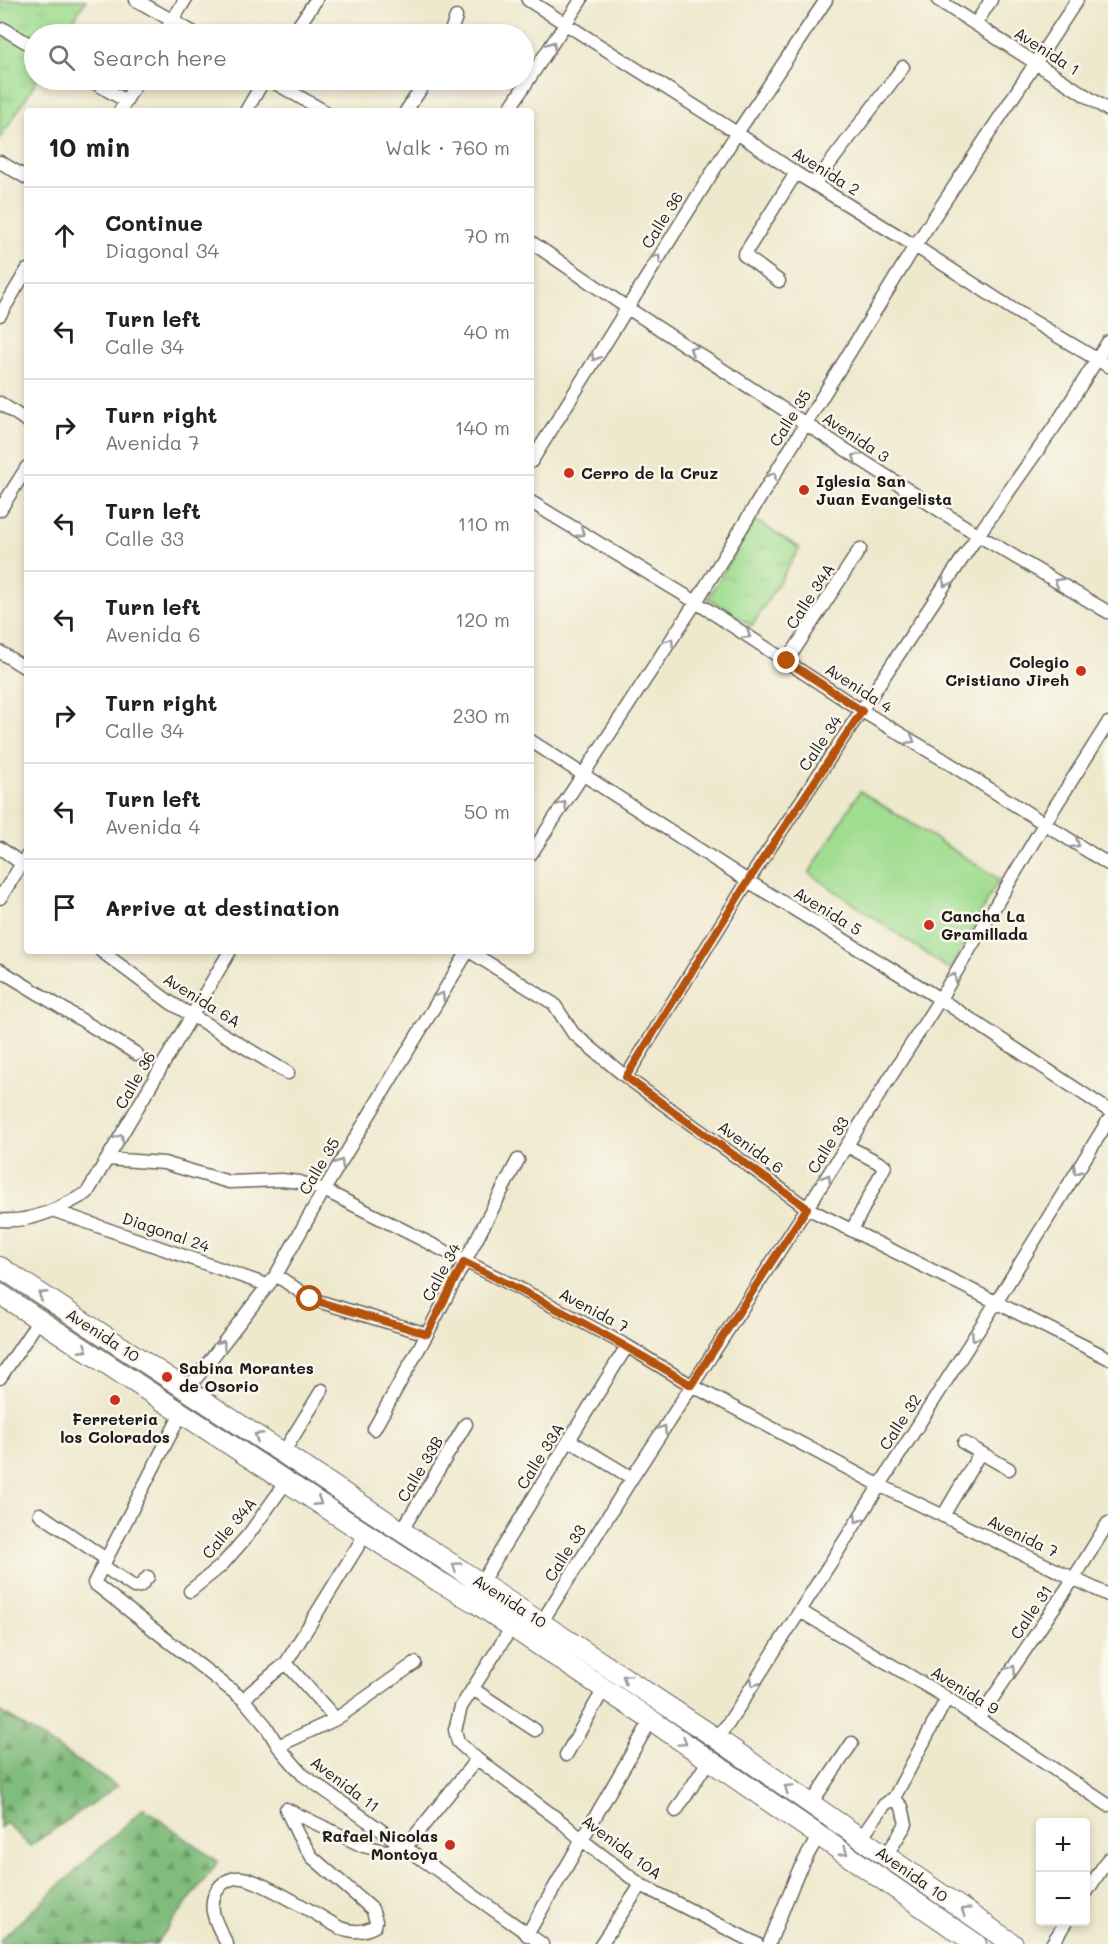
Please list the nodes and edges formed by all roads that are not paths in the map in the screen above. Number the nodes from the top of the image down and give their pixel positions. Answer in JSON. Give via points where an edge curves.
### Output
{"nodes":[{"id":1,"x":136,"y":0,"type":"edge"},
{"id":2,"x":185,"y":0,"type":"edge"},
{"id":3,"x":315,"y":0,"type":"edge"},
{"id":4,"x":528,"y":0,"type":"edge"},
{"id":5,"x":581,"y":0,"type":"edge"},
{"id":6,"x":826,"y":0,"type":"edge"},
{"id":7,"x":938,"y":0,"type":"edge"},
{"id":8,"x":991,"y":0,"type":"edge"},
{"id":9,"x":1077,"y":0,"type":"edge"},
{"id":10,"x":456,"y":17,"type":"dead end"},
{"id":11,"x":172,"y":21,"type":"junction"},
{"id":12,"x":976,"y":23,"type":"junction"},
{"id":13,"x":170,"y":24,"type":"edge"},
{"id":14,"x":178,"y":24,"type":"edge"},
{"id":15,"x":299,"y":24,"type":"edge"},
{"id":16,"x":454,"y":24,"type":"edge"},
{"id":17,"x":565,"y":25,"type":"junction"},
{"id":18,"x":4,"y":29,"type":"dead end"},
{"id":19,"x":24,"y":41,"type":"edge"},
{"id":20,"x":1036,"y":64,"type":"junction"},
{"id":21,"x":903,"y":67,"type":"dead end"},
{"id":22,"x":534,"y":72,"type":"edge"},
{"id":23,"x":103,"y":90,"type":"edge"},
{"id":24,"x":132,"y":90,"type":"edge"},
{"id":25,"x":258,"y":90,"type":"edge"},
{"id":26,"x":287,"y":90,"type":"edge"},
{"id":27,"x":420,"y":90,"type":"edge"},
{"id":28,"x":522,"y":90,"type":"edge"},
{"id":29,"x":123,"y":106,"type":"edge"},
{"id":30,"x":248,"y":108,"type":"edge"},
{"id":31,"x":319,"y":108,"type":"edge"},
{"id":32,"x":408,"y":108,"type":"edge"},
{"id":33,"x":510,"y":108,"type":"edge"},
{"id":34,"x":1108,"y":110,"type":"edge"},
{"id":35,"x":737,"y":133,"type":"junction"},
{"id":36,"x":0,"y":162,"type":"edge"},
{"id":37,"x":796,"y":173,"type":"junction"},
{"id":38,"x":24,"y":176,"type":"edge"},
{"id":39,"x":815,"y":183,"type":"junction"},
{"id":40,"x":534,"y":244,"type":"edge"},
{"id":41,"x":915,"y":246,"type":"junction"},
{"id":42,"x":24,"y":275,"type":"edge"},
{"id":43,"x":779,"y":281,"type":"dead end"},
{"id":44,"x":626,"y":307,"type":"junction"},
{"id":45,"x":0,"y":315,"type":"edge"},
{"id":46,"x":1108,"y":342,"type":"edge"},
{"id":47,"x":1103,"y":362,"type":"edge"},
{"id":48,"x":0,"y":403,"type":"edge"},
{"id":49,"x":24,"y":419,"type":"edge"},
{"id":50,"x":806,"y":423,"type":"junction"},
{"id":51,"x":534,"y":457,"type":"edge"},
{"id":52,"x":24,"y":472,"type":"edge"},
{"id":53,"x":534,"y":504,"type":"edge"},
{"id":54,"x":0,"y":510,"type":"edge"},
{"id":55,"x":978,"y":535,"type":"junction"},
{"id":56,"x":860,"y":549,"type":"dead end"},
{"id":57,"x":696,"y":602,"type":"junction"},
{"id":58,"x":1108,"y":612,"type":"edge"},
{"id":59,"x":0,"y":652,"type":"edge"},
{"id":60,"x":787,"y":661,"type":"junction"},
{"id":61,"x":24,"y":667,"type":"edge"},
{"id":62,"x":862,"y":711,"type":"junction"},
{"id":63,"x":1108,"y":723,"type":"edge"},
{"id":64,"x":534,"y":743,"type":"edge"},
{"id":65,"x":583,"y":774,"type":"junction"},
{"id":66,"x":1044,"y":824,"type":"junction"},
{"id":67,"x":0,"y":848,"type":"edge"},
{"id":68,"x":534,"y":849,"type":"edge"},
{"id":69,"x":1108,"y":864,"type":"edge"},
{"id":70,"x":24,"y":867,"type":"edge"},
{"id":71,"x":748,"y":881,"type":"junction"},
{"id":72,"x":0,"y":898,"type":"edge"},
{"id":73,"x":105,"y":954,"type":"edge"},
{"id":74,"x":228,"y":954,"type":"edge"},
{"id":75,"x":467,"y":954,"type":"edge"},
{"id":76,"x":474,"y":954,"type":"edge"},
{"id":77,"x":0,"y":970,"type":"edge"},
{"id":78,"x":940,"y":999,"type":"junction"},
{"id":79,"x":192,"y":1014,"type":"junction"},
{"id":80,"x":137,"y":1054,"type":"dead end"},
{"id":81,"x":288,"y":1073,"type":"dead end"},
{"id":82,"x":626,"y":1077,"type":"junction"},
{"id":83,"x":1108,"y":1110,"type":"edge"},
{"id":84,"x":1108,"y":1121,"type":"edge"},
{"id":85,"x":847,"y":1146,"type":"junction"},
{"id":86,"x":107,"y":1159,"type":"junction"},
{"id":87,"x":518,"y":1160,"type":"dead end"},
{"id":88,"x":324,"y":1190,"type":"junction"},
{"id":89,"x":807,"y":1208,"type":"junction"},
{"id":90,"x":55,"y":1211,"type":"junction"},
{"id":91,"x":0,"y":1220,"type":"edge"},
{"id":92,"x":852,"y":1230,"type":"junction"},
{"id":93,"x":464,"y":1262,"type":"junction"},
{"id":94,"x":0,"y":1267,"type":"edge"},
{"id":95,"x":276,"y":1275,"type":"junction"},
{"id":96,"x":267,"y":1285,"type":"junction"},
{"id":97,"x":0,"y":1294,"type":"edge"},
{"id":98,"x":997,"y":1301,"type":"junction"},
{"id":99,"x":39,"y":1320,"type":"junction"},
{"id":100,"x":427,"y":1334,"type":"junction"},
{"id":101,"x":627,"y":1346,"type":"junction"},
{"id":102,"x":1108,"y":1358,"type":"edge"},
{"id":103,"x":0,"y":1378,"type":"edge"},
{"id":104,"x":691,"y":1385,"type":"junction"},
{"id":105,"x":187,"y":1390,"type":"junction"},
{"id":106,"x":322,"y":1390,"type":"dead end"},
{"id":107,"x":182,"y":1412,"type":"junction"},
{"id":108,"x":466,"y":1424,"type":"dead end"},
{"id":109,"x":374,"y":1430,"type":"dead end"},
{"id":110,"x":569,"y":1440,"type":"junction"},
{"id":111,"x":964,"y":1443,"type":"dead end"},
{"id":112,"x":284,"y":1453,"type":"junction"},
{"id":113,"x":980,"y":1453,"type":"junction"},
{"id":114,"x":1009,"y":1469,"type":"dead end"},
{"id":115,"x":632,"y":1478,"type":"junction"},
{"id":116,"x":286,"y":1481,"type":"junction"},
{"id":117,"x":879,"y":1485,"type":"junction"},
{"id":118,"x":40,"y":1514,"type":"dead end"},
{"id":119,"x":943,"y":1516,"type":"junction"},
{"id":120,"x":1108,"y":1523,"type":"edge"},
{"id":121,"x":402,"y":1530,"type":"junction"},
{"id":122,"x":366,"y":1533,"type":"junction"},
{"id":123,"x":104,"y":1563,"type":"junction"},
{"id":124,"x":148,"y":1577,"type":"dead end"},
{"id":125,"x":1074,"y":1578,"type":"junction"},
{"id":126,"x":481,"y":1583,"type":"junction"},
{"id":127,"x":190,"y":1591,"type":"dead end"},
{"id":128,"x":1108,"y":1595,"type":"edge"},
{"id":129,"x":522,"y":1610,"type":"junction"},
{"id":130,"x":800,"y":1611,"type":"junction"},
{"id":131,"x":542,"y":1622,"type":"junction"},
{"id":132,"x":511,"y":1628,"type":"junction"},
{"id":133,"x":530,"y":1640,"type":"junction"},
{"id":134,"x":286,"y":1663,"type":"junction"},
{"id":135,"x":415,"y":1663,"type":"dead end"},
{"id":136,"x":473,"y":1689,"type":"junction"},
{"id":137,"x":604,"y":1689,"type":"junction"},
{"id":138,"x":947,"y":1698,"type":"junction"},
{"id":139,"x":244,"y":1700,"type":"junction"},
{"id":140,"x":979,"y":1718,"type":"junction"},
{"id":141,"x":336,"y":1719,"type":"junction"},
{"id":142,"x":651,"y":1720,"type":"junction"},
{"id":143,"x":535,"y":1730,"type":"dead end"},
{"id":144,"x":716,"y":1738,"type":"junction"},
{"id":145,"x":852,"y":1743,"type":"dead end"},
{"id":146,"x":278,"y":1746,"type":"junction"},
{"id":147,"x":566,"y":1755,"type":"dead end"},
{"id":148,"x":477,"y":1759,"type":"junction"},
{"id":149,"x":709,"y":1760,"type":"junction"},
{"id":150,"x":894,"y":1798,"type":"junction"},
{"id":151,"x":811,"y":1804,"type":"junction"},
{"id":152,"x":1108,"y":1805,"type":"edge"},
{"id":153,"x":676,"y":1811,"type":"dead end"},
{"id":154,"x":819,"y":1835,"type":"junction"},
{"id":155,"x":861,"y":1838,"type":"junction"},
{"id":156,"x":582,"y":1840,"type":"junction"},
{"id":157,"x":405,"y":1848,"type":"junction"},
{"id":158,"x":886,"y":1856,"type":"junction"},
{"id":159,"x":1108,"y":1858,"type":"edge"},
{"id":160,"x":641,"y":1885,"type":"junction"},
{"id":161,"x":1090,"y":1887,"type":"edge"},
{"id":162,"x":1063,"y":1926,"type":"edge"},
{"id":163,"x":527,"y":1935,"type":"junction"},
{"id":164,"x":227,"y":1944,"type":"edge"},
{"id":165,"x":542,"y":1944,"type":"edge"},
{"id":166,"x":601,"y":1944,"type":"edge"},
{"id":167,"x":757,"y":1944,"type":"edge"},
{"id":168,"x":769,"y":1944,"type":"edge"},
{"id":169,"x":976,"y":1944,"type":"edge"},
{"id":170,"x":1013,"y":1944,"type":"edge"},
{"id":171,"x":1052,"y":1944,"type":"edge"}],
"edges":[{"from":1,"to":11,"type":"street"},
{"from":2,"to":11,"type":"street"},
{"from":3,"to":15,"type":"street"},
{"from":4,"to":17,"type":"street","name":"Avenida 2"},
{"from":5,"to":17,"type":"street"},
{"from":6,"to":35,"type":"street","name":"Calle 36"},
{"from":7,"to":12,"type":"street","name":"Avenida 1"},
{"from":8,"to":12,"type":"street"},
{"from":9,"to":20,"type":"street","name":"Calle 35"},
{"from":10,"to":16,"type":"street"},
{"from":11,"to":13,"type":"street"},
{"from":11,"to":14,"type":"street"},
{"from":12,"to":20,"type":"street","name":"Avenida 1"},
{"from":22,"to":17,"type":"street","one_way":true},
{"from":17,"to":35,"type":"street","name":"Avenida 2"},
{"from":18,"to":19,"type":"street"},
{"from":20,"to":34,"type":"street","name":"Avenida 1"},
{"from":20,"to":41,"type":"street","name":"Calle 35"},
{"from":21,"to":39,"type":"street"},
{"from":23,"to":29,"type":"street"},
{"from":24,"to":29,"type":"street"},
{"from":25,"to":30,"type":"street"},
{"from":26,"to":31,"type":"street"},
{"from":27,"to":32,"type":"street"},
{"from":33,"to":28,"type":"street","one_way":true},
{"from":35,"to":37,"type":"street","name":"Avenida 2"},
{"from":44,"to":35,"type":"street","name":"Calle 36","one_way":true},
{"from":36,"to":38,"type":"street"},
{"from":37,"to":39,"type":"street","name":"Avenida 2"},
{"from":37,"to":43,"type":"street","via":[[744,255]]},
{"from":39,"to":41,"type":"street","name":"Avenida 2"},
{"from":40,"to":44,"type":"street","name":"Avenida 3"},
{"from":41,"to":47,"type":"street","name":"Avenida 2"},
{"from":41,"to":50,"type":"street","name":"Calle 35"},
{"from":42,"to":45,"type":"street"},
{"from":50,"to":44,"type":"street","name":"Avenida 3","one_way":true},
{"from":44,"to":51,"type":"street","name":"Calle 36","one_way":true},
{"from":46,"to":47,"type":"street","name":"Calle 34"},
{"from":47,"to":55,"type":"street","name":"Calle 34"},
{"from":48,"to":49,"type":"street"},
{"from":55,"to":50,"type":"street","name":"Avenida 3","one_way":true},
{"from":57,"to":50,"type":"street","name":"Calle 35","one_way":true},
{"from":52,"to":54,"type":"street"},
{"from":53,"to":57,"type":"street","name":"Avenida 4","one_way":true},
{"from":58,"to":55,"type":"street","name":"Avenida 3","one_way":true},
{"from":55,"to":62,"type":"street","name":"Calle 34","one_way":true},
{"from":56,"to":60,"type":"street","name":"Calle 34A"},
{"from":57,"to":60,"type":"street","name":"Avenida 4","one_way":true},
{"from":65,"to":57,"type":"street","name":"Calle 35","one_way":true},
{"from":59,"to":61,"type":"street"},
{"from":60,"to":62,"type":"street","name":"Avenida 4"},
{"from":62,"to":66,"type":"street","name":"Avenida 4","one_way":true},
{"from":62,"to":71,"type":"street","name":"Calle 34"},
{"from":63,"to":66,"type":"street","name":"Calle 33"},
{"from":64,"to":65,"type":"street","name":"Avenida 5"},
{"from":68,"to":65,"type":"street","name":"Calle 35","one_way":true},
{"from":65,"to":71,"type":"street","name":"Avenida 5"},
{"from":66,"to":69,"type":"street","name":"Avenida 4","one_way":true},
{"from":78,"to":66,"type":"street","name":"Calle 33","one_way":true},
{"from":67,"to":70,"type":"street"},
{"from":70,"to":72,"type":"street"},
{"from":71,"to":78,"type":"street","name":"Avenida 5"},
{"from":71,"to":82,"type":"street","name":"Calle 34"},
{"from":73,"to":79,"type":"street","name":"Avenida 6A"},
{"from":74,"to":79,"type":"street","name":"Calle 36"},
{"from":88,"to":75,"type":"street","name":"Calle 35","one_way":true},
{"from":76,"to":82,"type":"street","name":"Avenida 6","via":[[554,1004],[573,1032]]},
{"from":77,"to":80,"type":"street"},
{"from":78,"to":83,"type":"street","name":"Avenida 5"},
{"from":78,"to":85,"type":"street","name":"Calle 33"},
{"from":79,"to":81,"type":"street","name":"Avenida 6A"},
{"from":86,"to":79,"type":"street","name":"Calle 36","one_way":true},
{"from":82,"to":89,"type":"street","name":"Avenida 6"},
{"from":84,"to":98,"type":"street","name":"Calle 32","one_way":true},
{"from":89,"to":85,"type":"street","name":"Calle 33","one_way":true},
{"from":85,"to":92,"type":"street","via":[[885,1166]]},
{"from":86,"to":88,"type":"street","name":"Avenida 7","via":[[164,1163],[229,1182],[282,1180]]},
{"from":86,"to":90,"type":"street","name":"Calle 36","via":[[87,1193]]},
{"from":87,"to":93,"type":"street","name":"Calle 34"},
{"from":88,"to":93,"type":"street","name":"Avenida 7"},
{"from":88,"to":95,"type":"street","name":"Calle 35"},
{"from":89,"to":92,"type":"street","name":"Avenida 6"},
{"from":89,"to":104,"type":"street","name":"Calle 33"},
{"from":90,"to":91,"type":"street","name":"Calle 36"},
{"from":90,"to":96,"type":"street","name":"Diagonal 24"},
{"from":92,"to":98,"type":"street","name":"Avenida 6"},
{"from":93,"to":100,"type":"street","name":"Calle 34"},
{"from":93,"to":101,"type":"street","name":"Avenida 7"},
{"from":105,"to":94,"type":"main road","name":"Avenida 10","one_way":true},
{"from":95,"to":96,"type":"street","name":"Calle 35"},
{"from":95,"to":100,"type":"street","via":[[310,1299]]},
{"from":105,"to":96,"type":"street","name":"Calle 35","one_way":true},
{"from":97,"to":99,"type":"main road","name":"Avenida 10"},
{"from":98,"to":102,"type":"street","name":"Avenida 6"},
{"from":98,"to":117,"type":"street","name":"Calle 32","one_way":true},
{"from":99,"to":103,"type":"street"},
{"from":99,"to":107,"type":"main road","name":"Avenida 10","one_way":true},
{"from":100,"to":109,"type":"street","name":"Calle 34"},
{"from":101,"to":104,"type":"street","name":"Avenida 7"},
{"from":101,"to":110,"type":"street","name":"Calle 33A"},
{"from":115,"to":104,"type":"street","name":"Calle 33","one_way":true},
{"from":104,"to":117,"type":"street","name":"Avenida 7"},
{"from":112,"to":105,"type":"main road","name":"Avenida 10","one_way":true},
{"from":106,"to":112,"type":"street"},
{"from":107,"to":116,"type":"main road","name":"Avenida 10"},
{"from":107,"to":123,"type":"street"},
{"from":108,"to":121,"type":"street","name":"Calle 33B"},
{"from":110,"to":115,"type":"street"},
{"from":110,"to":126,"type":"street","name":"Calle 33A"},
{"from":111,"to":113,"type":"street"},
{"from":112,"to":121,"type":"main road","name":"Avenida 10"},
{"from":113,"to":114,"type":"street"},
{"from":113,"to":119,"type":"street"},
{"from":115,"to":131,"type":"street","name":"Calle 33"},
{"from":116,"to":122,"type":"main road","name":"Avenida 10","one_way":true},
{"from":116,"to":127,"type":"street","name":"Calle 34A","via":[[249,1534],[221,1566]]},
{"from":117,"to":119,"type":"street","name":"Avenida 7"},
{"from":117,"to":130,"type":"street","name":"Calle 32","one_way":true},
{"from":118,"to":123,"type":"street"},
{"from":119,"to":125,"type":"street","name":"Avenida 7"},
{"from":120,"to":125,"type":"street","name":"Calle 31"},
{"from":126,"to":121,"type":"main road","name":"Avenida 10","one_way":true},
{"from":122,"to":132,"type":"main road","name":"Avenida 10"},
{"from":122,"to":134,"type":"street"},
{"from":123,"to":124,"type":"street","via":[[134,1587]]},
{"from":123,"to":139,"type":"street","name":"Avenida 11","via":[[94,1583]]},
{"from":125,"to":128,"type":"street","name":"Avenida 7"},
{"from":140,"to":125,"type":"street","name":"Calle 31","one_way":true},
{"from":126,"to":129,"type":"main road","name":"Avenida 10"},
{"from":129,"to":131,"type":"main road","name":"Avenida 10"},
{"from":129,"to":132,"type":"street"},
{"from":130,"to":138,"type":"street","name":"Avenida 9"},
{"from":130,"to":144,"type":"street","name":"Calle 32","one_way":true},
{"from":131,"to":133,"type":"street","name":"Calle 33"},
{"from":144,"to":131,"type":"main road","name":"Avenida 10","one_way":true},
{"from":132,"to":133,"type":"main road","name":"Avenida 10"},
{"from":132,"to":136,"type":"street"},
{"from":133,"to":137,"type":"main road","name":"Avenida 10"},
{"from":134,"to":139,"type":"street"},
{"from":134,"to":141,"type":"street"},
{"from":135,"to":141,"type":"street"},
{"from":136,"to":143,"type":"street"},
{"from":136,"to":148,"type":"street","name":"Avenida 10A","via":[[461,1707],[455,1730],[458,1742]]},
{"from":137,"to":142,"type":"main road","name":"Avenida 10"},
{"from":137,"to":147,"type":"street"},
{"from":138,"to":140,"type":"street","name":"Avenida 9"},
{"from":138,"to":150,"type":"street"},
{"from":139,"to":146,"type":"street","name":"Avenida 11"},
{"from":140,"to":152,"type":"street","name":"Avenida 9"},
{"from":141,"to":146,"type":"street"},
{"from":142,"to":149,"type":"main road","name":"Avenida 10","one_way":true},
{"from":142,"to":156,"type":"street"},
{"from":151,"to":144,"type":"main road","name":"Avenida 10","one_way":true},
{"from":145,"to":151,"type":"street"},
{"from":146,"to":157,"type":"street","name":"Avenida 11","via":[[303,1774]]},
{"from":148,"to":156,"type":"street","name":"Avenida 10A"},
{"from":148,"to":157,"type":"street"},
{"from":149,"to":153,"type":"street"},
{"from":149,"to":154,"type":"main road","name":"Avenida 10"},
{"from":150,"to":155,"type":"street","via":[[884,1805]]},
{"from":150,"to":158,"type":"street","via":[[902,1807],[906,1824]]},
{"from":151,"to":155,"type":"main road","name":"Avenida 10"},
{"from":154,"to":168,"type":"street","via":[[798,1872]]},
{"from":154,"to":169,"type":"main road","name":"Avenida 10","one_way":true},
{"from":155,"to":158,"type":"main road","name":"Avenida 10"},
{"from":156,"to":160,"type":"street","name":"Avenida 10A"},
{"from":156,"to":163,"type":"street"},
{"from":157,"to":163,"type":"street","name":"Avenida 11"},
{"from":157,"to":164,"type":"street","via":[[386,1851],[363,1846],[286,1809],[312,1857],[372,1909],[375,1926],[365,1932],[340,1928],[260,1884],[238,1878],[220,1886],[213,1900],[212,1911]]},
{"from":170,"to":158,"type":"main road","name":"Avenida 10","one_way":true},
{"from":159,"to":161,"type":"street"},
{"from":160,"to":166,"type":"street"},
{"from":160,"to":167,"type":"street","name":"Avenida 10A"},
{"from":162,"to":171,"type":"street"},
{"from":163,"to":165,"type":"street","name":"Avenida 11"}]}
